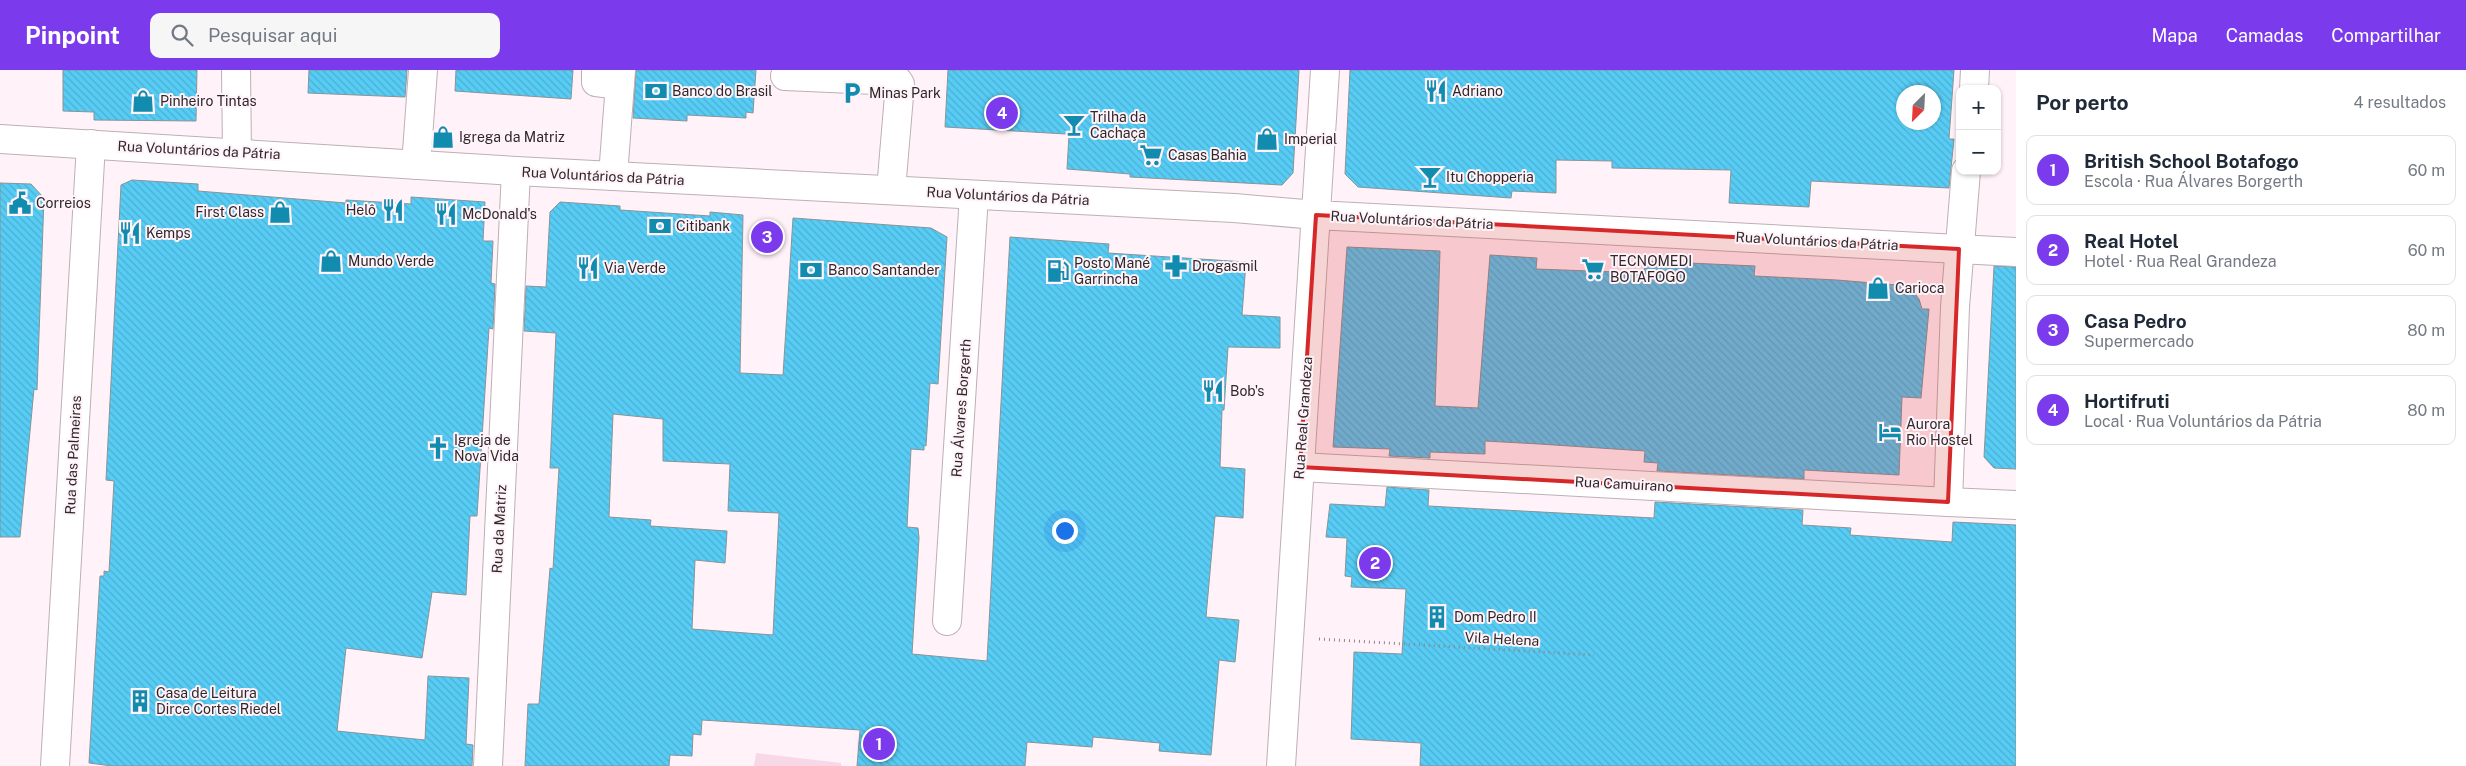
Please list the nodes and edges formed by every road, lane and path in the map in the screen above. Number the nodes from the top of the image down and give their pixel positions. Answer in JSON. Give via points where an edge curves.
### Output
{"nodes":[{"id":1,"x":236,"y":70,"type":"edge"},
{"id":2,"x":424,"y":70,"type":"edge"},
{"id":3,"x":596,"y":70,"type":"edge"},
{"id":4,"x":1325,"y":70,"type":"edge"},
{"id":5,"x":1975,"y":70,"type":"edge"},
{"id":6,"x":785,"y":76,"type":"dead end"},
{"id":7,"x":620,"y":78,"type":"edge"},
{"id":8,"x":1974,"y":85,"type":"edge"},
{"id":9,"x":0,"y":139,"type":"edge"},
{"id":10,"x":91,"y":144,"type":"junction"},
{"id":11,"x":237,"y":152,"type":"junction"},
{"id":12,"x":416,"y":165,"type":"junction"},
{"id":13,"x":516,"y":171,"type":"junction"},
{"id":14,"x":1966,"y":175,"type":"edge"},
{"id":15,"x":613,"y":176,"type":"junction"},
{"id":16,"x":891,"y":190,"type":"junction"},
{"id":17,"x":974,"y":195,"type":"junction"},
{"id":18,"x":1316,"y":215,"type":"junction"},
{"id":19,"x":1959,"y":249,"type":"junction"},
{"id":20,"x":2016,"y":252,"type":"edge"},
{"id":21,"x":1300,"y":467,"type":"junction"},
{"id":22,"x":1948,"y":502,"type":"junction"},
{"id":23,"x":2016,"y":505,"type":"edge"},
{"id":24,"x":947,"y":621,"type":"dead end"},
{"id":25,"x":1289,"y":636,"type":"junction"},
{"id":26,"x":1594,"y":655,"type":"dead end"},
{"id":27,"x":55,"y":766,"type":"edge"},
{"id":28,"x":488,"y":766,"type":"edge"},
{"id":29,"x":1281,"y":766,"type":"edge"}],
"edges":[{"from":1,"to":11,"type":"street"},
{"from":2,"to":12,"type":"street"},
{"from":3,"to":7,"type":"street","via":[[596,82]]},
{"from":4,"to":18,"type":"street","name":"Rua Real Grandeza"},
{"from":5,"to":8,"type":"street"},
{"from":6,"to":16,"type":"street","via":[[898,81]]},
{"from":7,"to":15,"type":"street"},
{"from":9,"to":10,"type":"street","name":"Rua Voluntários da Pátria"},
{"from":10,"to":11,"type":"street","name":"Rua Voluntários da Pátria"},
{"from":10,"to":27,"type":"street","name":"Rua das Palmeiras"},
{"from":11,"to":12,"type":"street","name":"Rua Voluntários da Pátria"},
{"from":12,"to":13,"type":"street","name":"Rua Voluntários da Pátria"},
{"from":13,"to":15,"type":"street","name":"Rua Voluntários da Pátria"},
{"from":13,"to":28,"type":"street","name":"Rua da Matriz"},
{"from":14,"to":19,"type":"street"},
{"from":15,"to":16,"type":"street","name":"Rua Voluntários da Pátria"},
{"from":16,"to":17,"type":"street","name":"Rua Voluntários da Pátria"},
{"from":17,"to":18,"type":"street","name":"Rua Voluntários da Pátria","via":[[1244,208]]},
{"from":17,"to":24,"type":"street","name":"Rua Álvares Borgerth"},
{"from":18,"to":19,"type":"street","name":"Rua Voluntários da Pátria"},
{"from":18,"to":21,"type":"street","name":"Rua Real Grandeza"},
{"from":19,"to":20,"type":"street","name":"Rua Voluntários da Pátria"},
{"from":19,"to":22,"type":"street"},
{"from":21,"to":22,"type":"street","name":"Rua Camuirano"},
{"from":21,"to":25,"type":"street","name":"Rua Real Grandeza"},
{"from":22,"to":23,"type":"street","name":"Rua Camuirano"},
{"from":25,"to":26,"type":"path","name":"Vila Helena"},
{"from":25,"to":29,"type":"street","name":"Rua Real Grandeza"}]}
